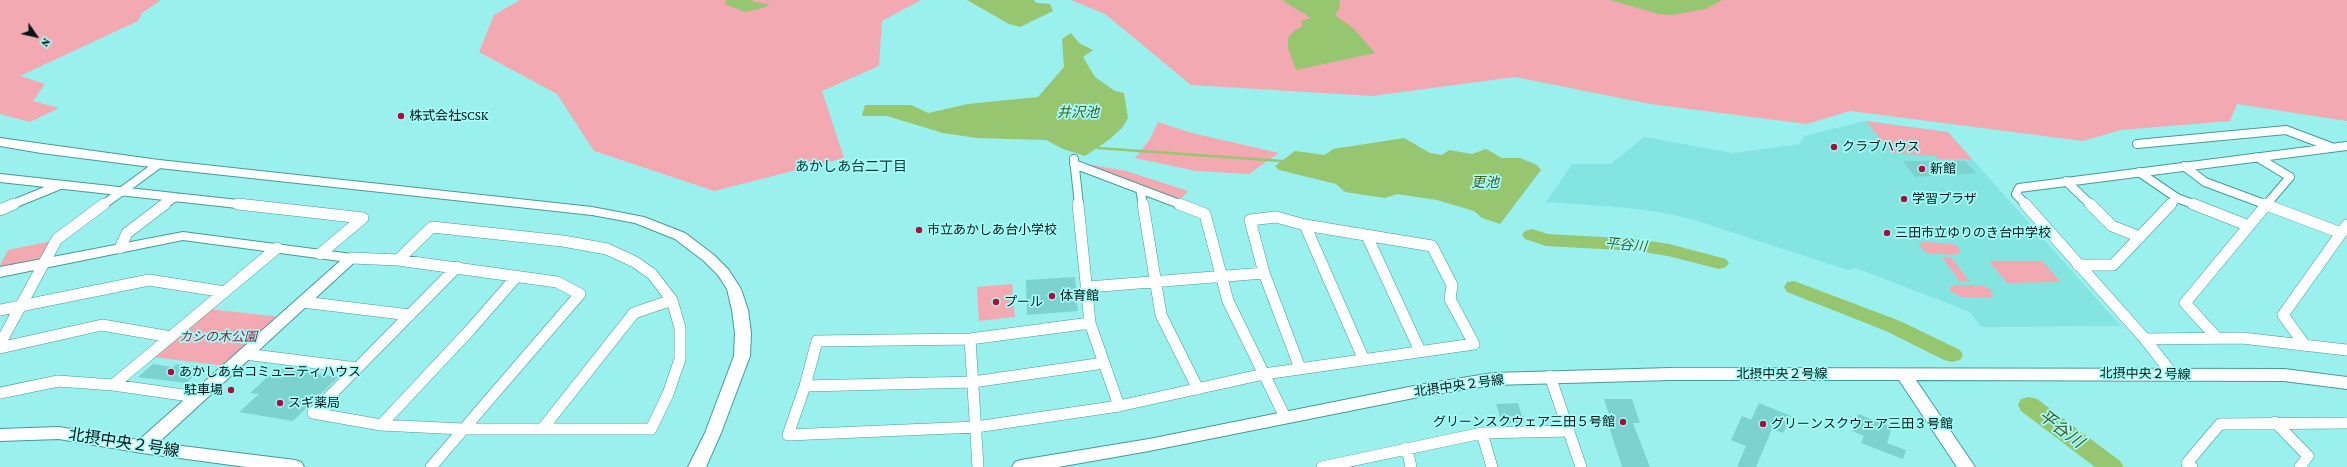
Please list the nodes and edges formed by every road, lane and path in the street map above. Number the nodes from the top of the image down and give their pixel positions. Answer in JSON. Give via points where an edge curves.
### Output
{"nodes":[{"id":1,"x":0,"y":142,"type":"edge"},
{"id":2,"x":2137,"y":144,"type":"dead end"},
{"id":3,"x":2347,"y":146,"type":"edge"},
{"id":4,"x":2331,"y":147,"type":"junction"},
{"id":5,"x":2257,"y":157,"type":"junction"},
{"id":6,"x":159,"y":164,"type":"junction"},
{"id":7,"x":2184,"y":166,"type":"junction"},
{"id":8,"x":2139,"y":172,"type":"junction"},
{"id":9,"x":0,"y":178,"type":"edge"},
{"id":10,"x":2066,"y":181,"type":"junction"},
{"id":11,"x":62,"y":184,"type":"junction"},
{"id":12,"x":1140,"y":189,"type":"junction"},
{"id":13,"x":122,"y":191,"type":"junction"},
{"id":14,"x":175,"y":197,"type":"junction"},
{"id":15,"x":2177,"y":198,"type":"junction"},
{"id":16,"x":2267,"y":206,"type":"junction"},
{"id":17,"x":0,"y":210,"type":"edge"},
{"id":18,"x":1304,"y":225,"type":"junction"},
{"id":19,"x":2249,"y":226,"type":"junction"},
{"id":20,"x":2345,"y":228,"type":"edge"},
{"id":21,"x":1367,"y":236,"type":"junction"},
{"id":22,"x":2140,"y":237,"type":"junction"},
{"id":23,"x":120,"y":248,"type":"junction"},
{"id":24,"x":277,"y":248,"type":"junction"},
{"id":25,"x":320,"y":254,"type":"junction"},
{"id":26,"x":352,"y":258,"type":"junction"},
{"id":27,"x":398,"y":260,"type":"junction"},
{"id":28,"x":44,"y":263,"type":"junction"},
{"id":29,"x":2078,"y":265,"type":"junction"},
{"id":30,"x":457,"y":267,"type":"junction"},
{"id":31,"x":0,"y":272,"type":"edge"},
{"id":32,"x":1264,"y":273,"type":"junction"},
{"id":33,"x":517,"y":276,"type":"junction"},
{"id":34,"x":1223,"y":276,"type":"junction"},
{"id":35,"x":1154,"y":282,"type":"junction"},
{"id":36,"x":1088,"y":287,"type":"junction"},
{"id":37,"x":225,"y":292,"type":"junction"},
{"id":38,"x":672,"y":300,"type":"junction"},
{"id":39,"x":303,"y":302,"type":"junction"},
{"id":40,"x":21,"y":305,"type":"junction"},
{"id":41,"x":0,"y":310,"type":"edge"},
{"id":42,"x":410,"y":315,"type":"junction"},
{"id":43,"x":1090,"y":323,"type":"junction"},
{"id":44,"x":171,"y":337,"type":"junction"},
{"id":45,"x":2217,"y":338,"type":"junction"},
{"id":46,"x":970,"y":339,"type":"junction"},
{"id":47,"x":2145,"y":339,"type":"junction"},
{"id":48,"x":0,"y":344,"type":"edge"},
{"id":49,"x":2304,"y":344,"type":"junction"},
{"id":50,"x":0,"y":348,"type":"edge"},
{"id":51,"x":2347,"y":350,"type":"edge"},
{"id":52,"x":1420,"y":351,"type":"junction"},
{"id":53,"x":245,"y":354,"type":"junction"},
{"id":54,"x":1364,"y":360,"type":"junction"},
{"id":55,"x":1104,"y":363,"type":"junction"},
{"id":56,"x":357,"y":368,"type":"junction"},
{"id":57,"x":1300,"y":368,"type":"junction"},
{"id":58,"x":1264,"y":374,"type":"junction"},
{"id":59,"x":1904,"y":374,"type":"junction"},
{"id":60,"x":2173,"y":375,"type":"junction"},
{"id":61,"x":1550,"y":376,"type":"junction"},
{"id":62,"x":973,"y":382,"type":"junction"},
{"id":63,"x":2347,"y":383,"type":"edge"},
{"id":64,"x":113,"y":385,"type":"junction"},
{"id":65,"x":805,"y":386,"type":"junction"},
{"id":66,"x":1198,"y":389,"type":"junction"},
{"id":67,"x":0,"y":393,"type":"edge"},
{"id":68,"x":197,"y":397,"type":"junction"},
{"id":69,"x":1120,"y":406,"type":"junction"},
{"id":70,"x":1285,"y":417,"type":"junction"},
{"id":71,"x":2275,"y":422,"type":"junction"},
{"id":72,"x":2347,"y":423,"type":"edge"},
{"id":73,"x":381,"y":425,"type":"junction"},
{"id":74,"x":976,"y":427,"type":"junction"},
{"id":75,"x":543,"y":428,"type":"junction"},
{"id":76,"x":462,"y":429,"type":"junction"},
{"id":77,"x":1569,"y":430,"type":"junction"},
{"id":78,"x":1482,"y":433,"type":"junction"},
{"id":79,"x":0,"y":435,"type":"edge"},
{"id":80,"x":142,"y":447,"type":"junction"},
{"id":81,"x":1408,"y":448,"type":"junction"},
{"id":82,"x":1329,"y":466,"type":"edge"},
{"id":83,"x":295,"y":467,"type":"edge"},
{"id":84,"x":431,"y":467,"type":"edge"},
{"id":85,"x":698,"y":467,"type":"edge"},
{"id":86,"x":978,"y":467,"type":"edge"},
{"id":87,"x":1021,"y":467,"type":"edge"},
{"id":88,"x":1411,"y":467,"type":"edge"},
{"id":89,"x":1492,"y":467,"type":"edge"},
{"id":90,"x":1581,"y":467,"type":"edge"},
{"id":91,"x":1966,"y":467,"type":"edge"},
{"id":92,"x":2192,"y":467,"type":"edge"},
{"id":93,"x":2300,"y":467,"type":"edge"}],
"edges":[{"from":1,"to":6,"type":"street"},
{"from":2,"to":4,"type":"street","via":[[2286,130]]},
{"from":3,"to":4,"type":"street"},
{"from":4,"to":5,"type":"street"},
{"from":5,"to":7,"type":"street"},
{"from":5,"to":16,"type":"street","via":[[2290,177]]},
{"from":6,"to":13,"type":"street"},
{"from":6,"to":85,"type":"street","via":[[592,211],[639,220],[680,236],[723,272],[734,289],[743,333],[742,356]]},
{"from":7,"to":8,"type":"street"},
{"from":7,"to":16,"type":"street","via":[[2205,182]]},
{"from":8,"to":10,"type":"street"},
{"from":8,"to":15,"type":"street"},
{"from":9,"to":11,"type":"street"},
{"from":10,"to":22,"type":"street","via":[[2112,226]]},
{"from":10,"to":29,"type":"street","via":[[2019,188],[2016,194]]},
{"from":11,"to":13,"type":"street"},
{"from":11,"to":17,"type":"street"},
{"from":12,"to":34,"type":"street","via":[[1205,214]]},
{"from":12,"to":35,"type":"street"},
{"from":12,"to":36,"type":"street","via":[[1074,161]]},
{"from":13,"to":14,"type":"street"},
{"from":13,"to":28,"type":"street","via":[[57,239]]},
{"from":14,"to":23,"type":"street","via":[[127,233]]},
{"from":14,"to":25,"type":"street","via":[[363,218]]},
{"from":15,"to":19,"type":"street"},
{"from":15,"to":22,"type":"street"},
{"from":16,"to":19,"type":"street"},
{"from":16,"to":20,"type":"street"},
{"from":18,"to":21,"type":"street"},
{"from":18,"to":32,"type":"street","via":[[1276,217],[1250,220]]},
{"from":18,"to":54,"type":"street"},
{"from":19,"to":45,"type":"street","via":[[2185,303]]},
{"from":20,"to":49,"type":"street","via":[[2283,315]]},
{"from":21,"to":52,"type":"street"},
{"from":21,"to":52,"type":"street","via":[[1432,246],[1452,285],[1450,299],[1474,344]]},
{"from":22,"to":29,"type":"street","via":[[2113,265]]},
{"from":23,"to":24,"type":"street","via":[[183,236]]},
{"from":23,"to":28,"type":"street"},
{"from":24,"to":25,"type":"street"},
{"from":24,"to":37,"type":"street"},
{"from":25,"to":26,"type":"street"},
{"from":26,"to":27,"type":"street"},
{"from":26,"to":39,"type":"street"},
{"from":27,"to":30,"type":"street"},
{"from":27,"to":38,"type":"street","via":[[432,227],[563,241],[607,249],[635,262],[652,274]]},
{"from":28,"to":31,"type":"street"},
{"from":28,"to":40,"type":"street"},
{"from":29,"to":47,"type":"street"},
{"from":30,"to":33,"type":"street"},
{"from":30,"to":42,"type":"street"},
{"from":32,"to":34,"type":"street"},
{"from":32,"to":57,"type":"street"},
{"from":33,"to":73,"type":"street"},
{"from":33,"to":76,"type":"street","via":[[557,282],[580,294]]},
{"from":34,"to":35,"type":"street"},
{"from":34,"to":58,"type":"street","via":[[1228,301]]},
{"from":35,"to":36,"type":"street"},
{"from":35,"to":66,"type":"street","via":[[1161,315]]},
{"from":36,"to":43,"type":"street"},
{"from":37,"to":40,"type":"street","via":[[149,280]]},
{"from":37,"to":44,"type":"street"},
{"from":38,"to":75,"type":"street","via":[[634,313]]},
{"from":38,"to":75,"type":"street","via":[[680,328],[680,359],[668,394],[651,429]]},
{"from":39,"to":42,"type":"street"},
{"from":39,"to":53,"type":"street"},
{"from":40,"to":41,"type":"street"},
{"from":40,"to":48,"type":"street"},
{"from":42,"to":56,"type":"street"},
{"from":43,"to":46,"type":"street"},
{"from":43,"to":55,"type":"street"},
{"from":44,"to":50,"type":"street","via":[[102,325]]},
{"from":44,"to":64,"type":"street"},
{"from":45,"to":47,"type":"street"},
{"from":45,"to":49,"type":"street"},
{"from":46,"to":62,"type":"street"},
{"from":46,"to":65,"type":"street","via":[[817,341]]},
{"from":47,"to":60,"type":"street"},
{"from":49,"to":51,"type":"street"},
{"from":52,"to":54,"type":"street"},
{"from":53,"to":56,"type":"street"},
{"from":53,"to":68,"type":"street"},
{"from":54,"to":57,"type":"street"},
{"from":55,"to":62,"type":"street"},
{"from":55,"to":69,"type":"street"},
{"from":56,"to":73,"type":"street","via":[[313,413]]},
{"from":57,"to":58,"type":"street"},
{"from":58,"to":66,"type":"street"},
{"from":58,"to":70,"type":"street"},
{"from":59,"to":60,"type":"street","name":"北摂中央２号線"},
{"from":59,"to":61,"type":"street","name":"北摂中央２号線"},
{"from":59,"to":91,"type":"street"},
{"from":60,"to":63,"type":"street","name":"北摂中央２号線","via":[[2284,376]]},
{"from":61,"to":70,"type":"street","name":"北摂中央２号線","via":[[1493,379]]},
{"from":61,"to":77,"type":"street"},
{"from":62,"to":65,"type":"street"},
{"from":62,"to":74,"type":"street"},
{"from":64,"to":67,"type":"street","via":[[58,381]]},
{"from":64,"to":68,"type":"street"},
{"from":65,"to":74,"type":"street","via":[[788,435]]},
{"from":66,"to":69,"type":"street"},
{"from":68,"to":80,"type":"street"},
{"from":69,"to":74,"type":"street"},
{"from":70,"to":87,"type":"street","name":"北摂中央２号線","via":[[1149,446]]},
{"from":71,"to":72,"type":"street"},
{"from":71,"to":92,"type":"street","via":[[2220,424],[2187,463]]},
{"from":71,"to":93,"type":"street","via":[[2308,456]]},
{"from":73,"to":76,"type":"street"},
{"from":74,"to":86,"type":"street"},
{"from":75,"to":76,"type":"street"},
{"from":76,"to":84,"type":"street"},
{"from":77,"to":78,"type":"street"},
{"from":77,"to":90,"type":"street"},
{"from":78,"to":81,"type":"street"},
{"from":78,"to":89,"type":"street"},
{"from":79,"to":80,"type":"street","name":"北摂中央２号線","via":[[59,433]]},
{"from":80,"to":83,"type":"street","name":"北摂中央２号線"},
{"from":81,"to":82,"type":"street"},
{"from":81,"to":88,"type":"street"}]}
